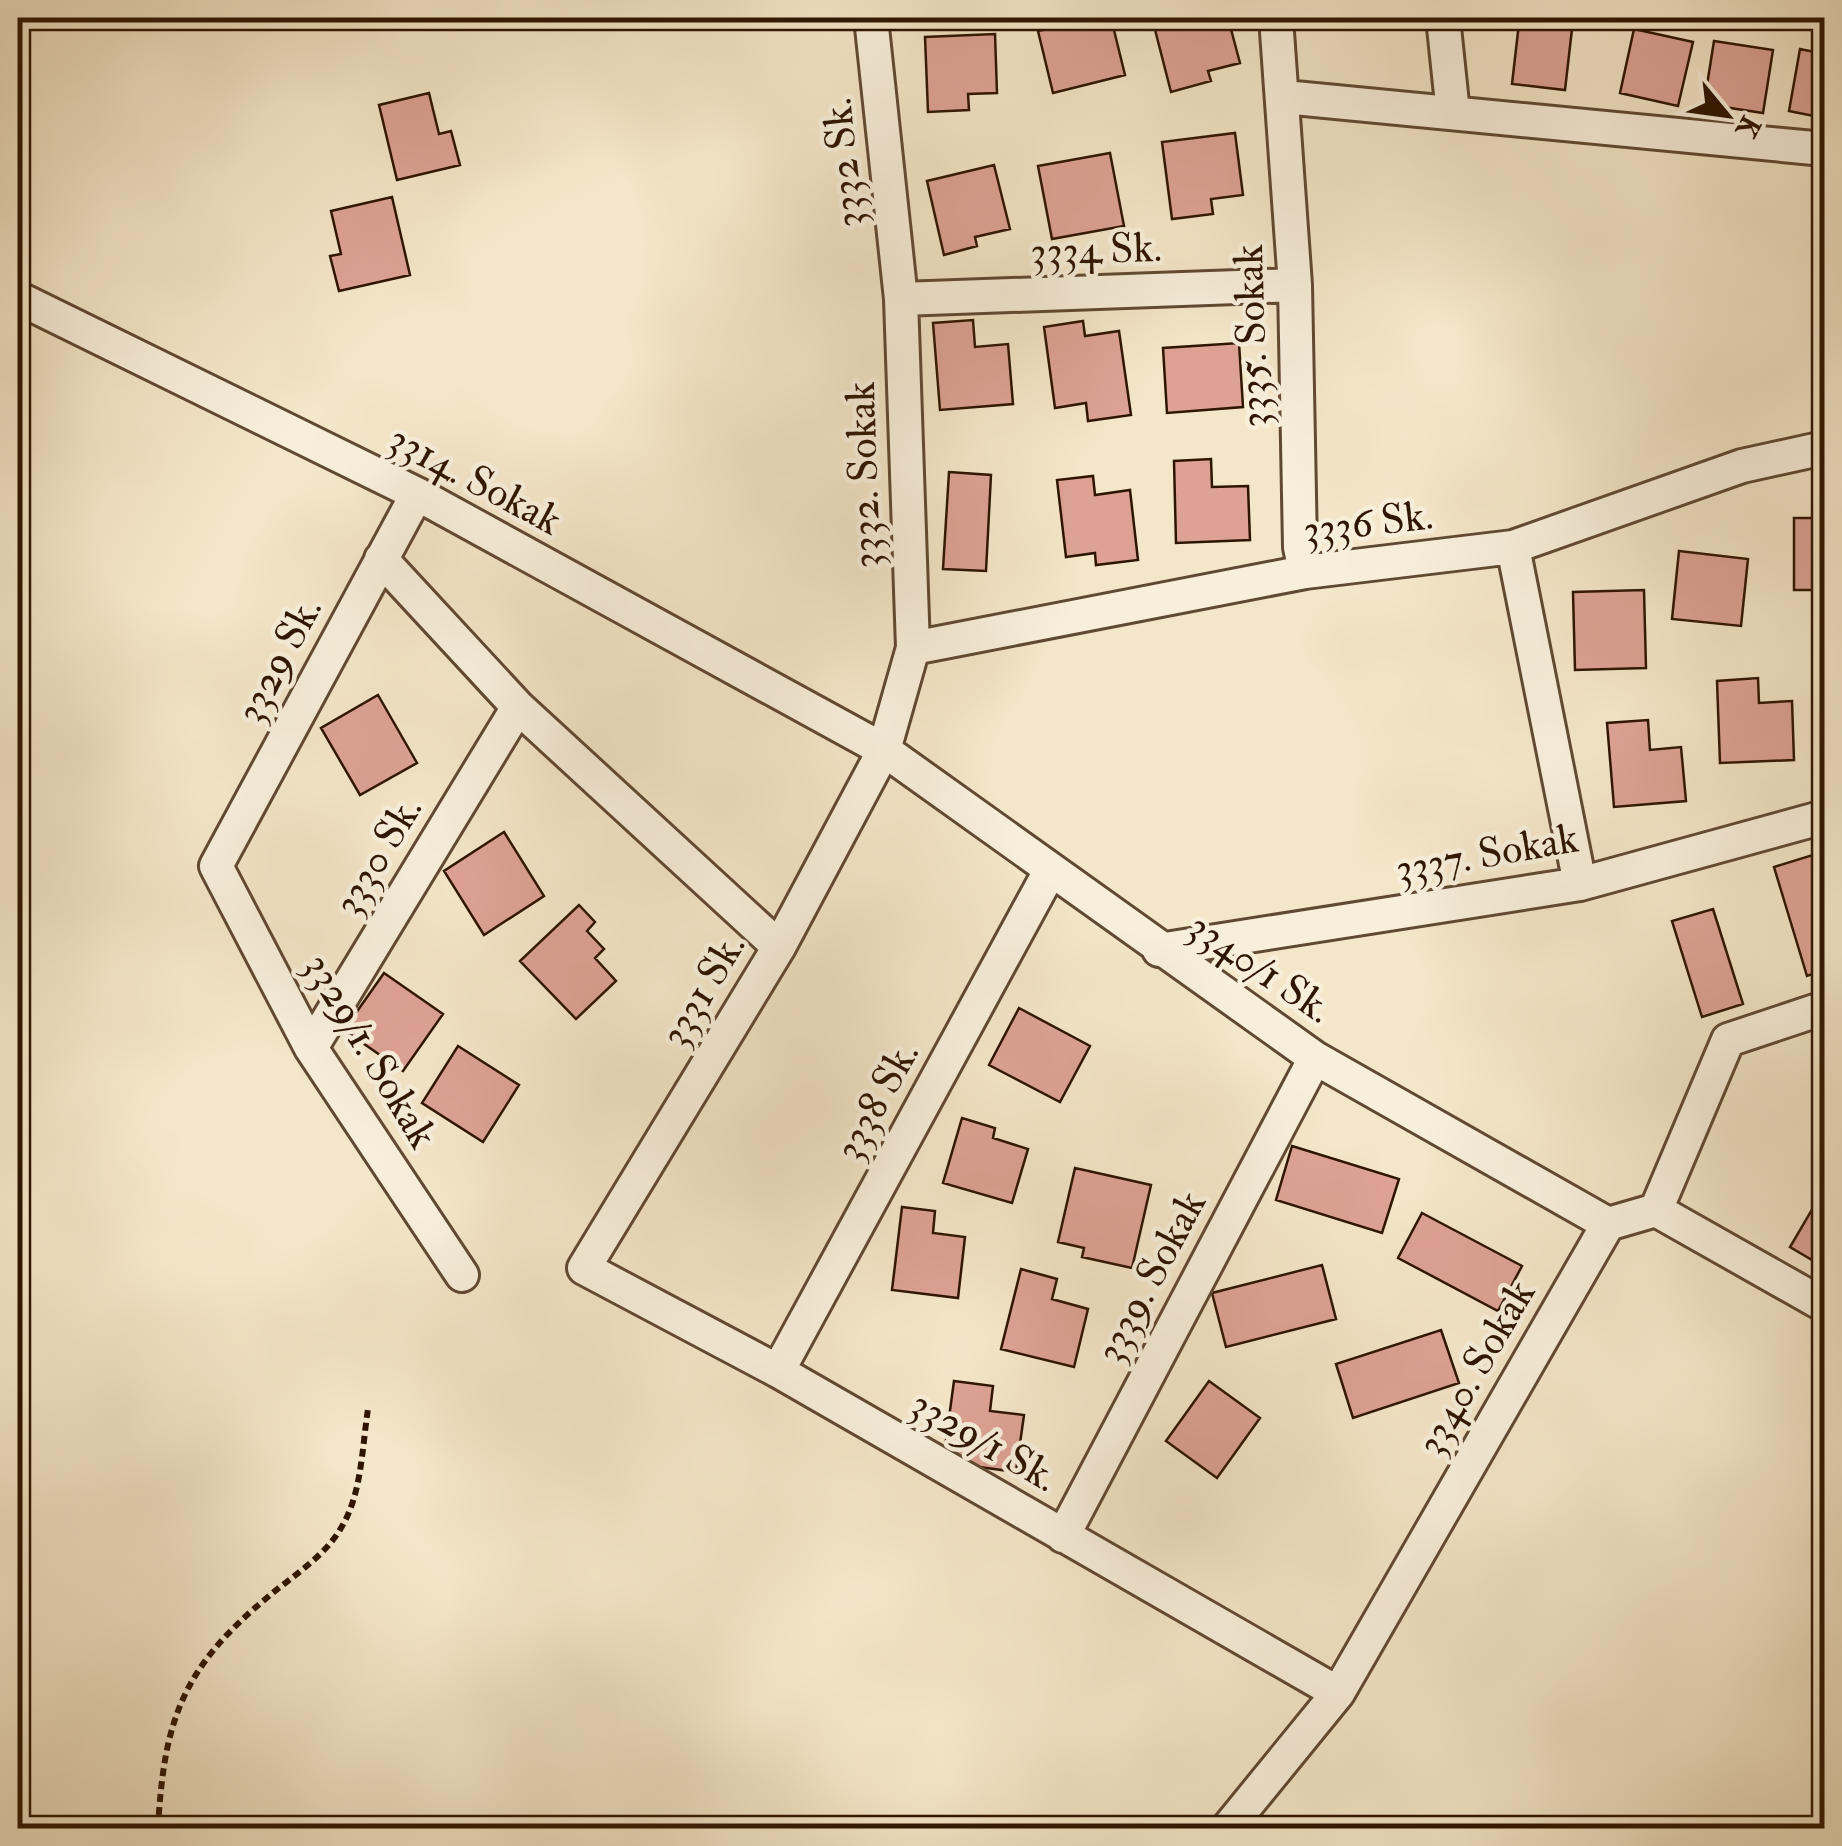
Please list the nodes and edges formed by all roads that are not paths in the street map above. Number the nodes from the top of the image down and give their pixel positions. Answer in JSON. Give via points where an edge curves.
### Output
{"nodes":[{"id":1,"x":871,"y":18,"type":"edge"},
{"id":2,"x":1276,"y":18,"type":"edge"},
{"id":3,"x":1444,"y":18,"type":"edge"},
{"id":4,"x":1284,"y":96,"type":"junction"},
{"id":5,"x":1452,"y":113,"type":"junction"},
{"id":6,"x":1824,"y":149,"type":"edge"},
{"id":7,"x":1295,"y":285,"type":"junction"},
{"id":8,"x":18,"y":298,"type":"edge"},
{"id":9,"x":901,"y":299,"type":"junction"},
{"id":10,"x":1824,"y":448,"type":"edge"},
{"id":11,"x":417,"y":494,"type":"junction"},
{"id":12,"x":1513,"y":548,"type":"junction"},
{"id":13,"x":381,"y":560,"type":"junction"},
{"id":14,"x":1304,"y":572,"type":"junction"},
{"id":15,"x":913,"y":648,"type":"junction"},
{"id":16,"x":518,"y":707,"type":"junction"},
{"id":17,"x":884,"y":750,"type":"junction"},
{"id":18,"x":1824,"y":816,"type":"edge"},
{"id":19,"x":216,"y":866,"type":"joint"},
{"id":20,"x":1050,"y":871,"type":"junction"},
{"id":21,"x":1580,"y":884,"type":"junction"},
{"id":22,"x":779,"y":946,"type":"junction"},
{"id":23,"x":1158,"y":950,"type":"junction"},
{"id":24,"x":1824,"y":1008,"type":"edge"},
{"id":25,"x":311,"y":1048,"type":"junction"},
{"id":26,"x":1314,"y":1058,"type":"junction"},
{"id":27,"x":1656,"y":1210,"type":"junction"},
{"id":28,"x":1608,"y":1224,"type":"junction"},
{"id":29,"x":584,"y":1268,"type":"joint"},
{"id":30,"x":462,"y":1275,"type":"dead end"},
{"id":31,"x":1824,"y":1305,"type":"edge"},
{"id":32,"x":778,"y":1372,"type":"junction"},
{"id":33,"x":1063,"y":1536,"type":"junction"},
{"id":34,"x":1338,"y":1693,"type":"junction"},
{"id":35,"x":1228,"y":1828,"type":"edge"}],
"edges":[{"from":1,"to":9,"type":"street","name":"3332 Sk."},
{"from":2,"to":4,"type":"street","name":"3335. Sokak"},
{"from":3,"to":5,"type":"street"},
{"from":4,"to":5,"type":"street"},
{"from":4,"to":7,"type":"street","name":"3335. Sokak"},
{"from":5,"to":6,"type":"street"},
{"from":7,"to":9,"type":"street","name":"3334 Sk."},
{"from":7,"to":14,"type":"street","name":"3335. Sokak"},
{"from":8,"to":11,"type":"street","name":"3314. Sokak"},
{"from":9,"to":15,"type":"street","name":"3332. Sokak"},
{"from":10,"to":12,"type":"street","name":"3336 Sk.","via":[[1742,466]]},
{"from":11,"to":13,"type":"street","name":"3329 Sk."},
{"from":11,"to":17,"type":"street","name":"3314. Sokak"},
{"from":12,"to":14,"type":"street","name":"3336 Sk."},
{"from":12,"to":21,"type":"street"},
{"from":13,"to":16,"type":"street"},
{"from":13,"to":19,"type":"street","name":"3329 Sk."},
{"from":14,"to":15,"type":"street","name":"3336 Sk."},
{"from":15,"to":17,"type":"street","name":"3332. Sokak"},
{"from":16,"to":22,"type":"street"},
{"from":16,"to":25,"type":"street","name":"3330 Sk."},
{"from":17,"to":20,"type":"street","name":"3340/1 Sk."},
{"from":17,"to":22,"type":"street","name":"3331 Sk."},
{"from":18,"to":21,"type":"street","name":"3337. Sokak"},
{"from":19,"to":25,"type":"street","name":"3329/1. Sokak"},
{"from":20,"to":23,"type":"street","name":"3340/1 Sk."},
{"from":20,"to":32,"type":"street","name":"3338 Sk."},
{"from":21,"to":23,"type":"street","name":"3337. Sokak"},
{"from":22,"to":29,"type":"street","name":"3331 Sk."},
{"from":23,"to":26,"type":"street","name":"3340/1 Sk."},
{"from":24,"to":27,"type":"street","via":[[1728,1040]]},
{"from":25,"to":30,"type":"street","name":"3329/1. Sokak"},
{"from":26,"to":28,"type":"street","name":"3340/1 Sk."},
{"from":26,"to":33,"type":"street","name":"3339. Sokak"},
{"from":27,"to":28,"type":"street"},
{"from":27,"to":31,"type":"street"},
{"from":28,"to":34,"type":"street","name":"3340. Sokak"},
{"from":29,"to":32,"type":"street","name":"3329/1 Sk."},
{"from":32,"to":33,"type":"street","name":"3329/1 Sk."},
{"from":33,"to":34,"type":"street","name":"3329/1 Sk."},
{"from":34,"to":35,"type":"street","name":"3340. Sokak"}]}
